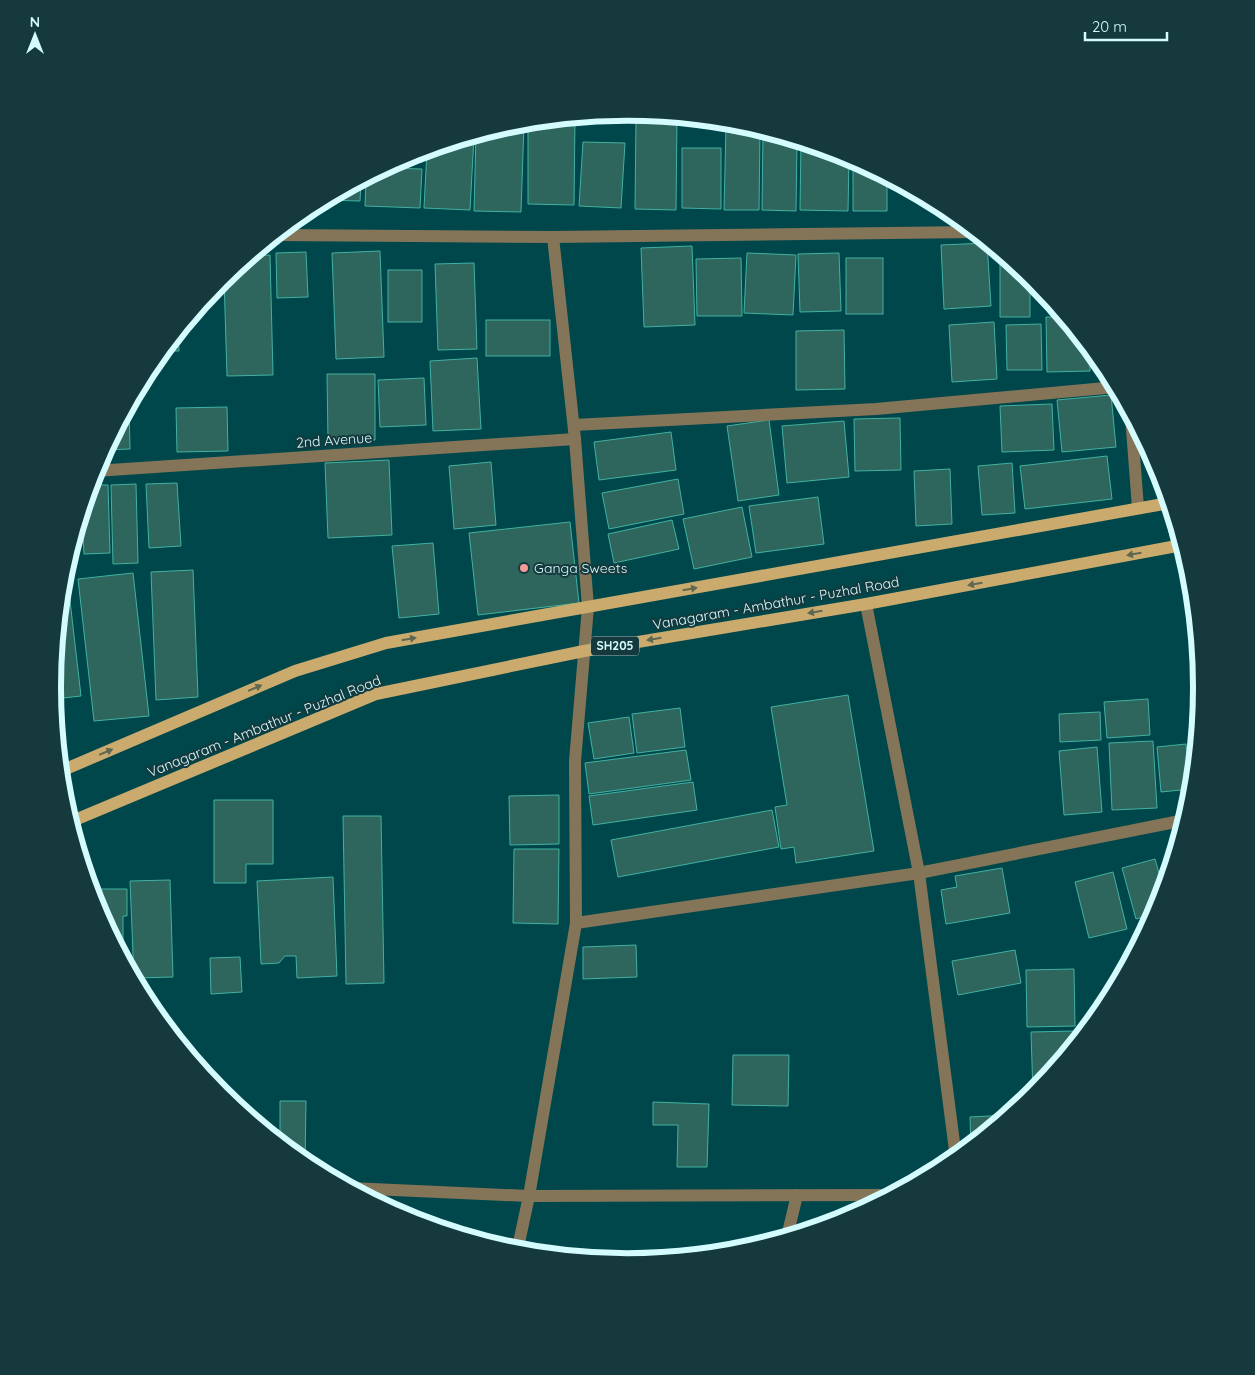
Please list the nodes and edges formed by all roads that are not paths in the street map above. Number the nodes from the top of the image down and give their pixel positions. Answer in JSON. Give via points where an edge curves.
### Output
{"nodes":[{"id":1,"x":964,"y":232,"type":"edge"},
{"id":2,"x":287,"y":235,"type":"edge"},
{"id":3,"x":553,"y":237,"type":"junction"},
{"id":4,"x":1108,"y":388,"type":"edge"},
{"id":5,"x":574,"y":425,"type":"junction"},
{"id":6,"x":1133,"y":433,"type":"edge"},
{"id":7,"x":575,"y":439,"type":"junction"},
{"id":8,"x":104,"y":470,"type":"edge"},
{"id":9,"x":1164,"y":504,"type":"edge"},
{"id":10,"x":1138,"y":508,"type":"junction"},
{"id":11,"x":1175,"y":546,"type":"edge"},
{"id":12,"x":866,"y":604,"type":"junction"},
{"id":13,"x":588,"y":607,"type":"junction"},
{"id":14,"x":584,"y":651,"type":"junction"},
{"id":15,"x":67,"y":768,"type":"edge"},
{"id":16,"x":77,"y":819,"type":"edge"},
{"id":17,"x":1177,"y":822,"type":"edge"},
{"id":18,"x":919,"y":873,"type":"junction"},
{"id":19,"x":576,"y":923,"type":"junction"},
{"id":20,"x":955,"y":1149,"type":"edge"},
{"id":21,"x":365,"y":1189,"type":"edge"},
{"id":22,"x":878,"y":1195,"type":"edge"},
{"id":23,"x":529,"y":1196,"type":"junction"},
{"id":24,"x":797,"y":1196,"type":"junction"},
{"id":25,"x":789,"y":1230,"type":"edge"},
{"id":26,"x":519,"y":1243,"type":"edge"}],
"edges":[{"from":1,"to":3,"type":"street"},
{"from":2,"to":3,"type":"street"},
{"from":3,"to":5,"type":"street"},
{"from":4,"to":5,"type":"street","via":[[876,408]]},
{"from":5,"to":7,"type":"street"},
{"from":6,"to":10,"type":"street"},
{"from":7,"to":8,"type":"street","name":"2nd Avenue"},
{"from":7,"to":13,"type":"street"},
{"from":9,"to":10,"type":"main road"},
{"from":13,"to":10,"type":"main road","one_way":true},
{"from":11,"to":12,"type":"main road","name":"Vanagaram - Ambathur - Puzhal Road","number":"SH205","one_way":true},
{"from":12,"to":14,"type":"main road","name":"Vanagaram - Ambathur - Puzhal Road","number":"SH205","one_way":true},
{"from":12,"to":18,"type":"street"},
{"from":13,"to":14,"type":"street"},
{"from":15,"to":13,"type":"main road","one_way":true,"via":[[304,668],[386,643]]},
{"from":14,"to":16,"type":"main road","name":"Vanagaram - Ambathur - Puzhal Road","number":"SH205","via":[[376,694]]},
{"from":14,"to":19,"type":"street","via":[[575,761]]},
{"from":17,"to":18,"type":"street"},
{"from":18,"to":19,"type":"street"},
{"from":18,"to":20,"type":"street"},
{"from":19,"to":23,"type":"street"},
{"from":21,"to":23,"type":"street"},
{"from":22,"to":24,"type":"street"},
{"from":23,"to":24,"type":"street"},
{"from":23,"to":26,"type":"street"},
{"from":24,"to":25,"type":"street"}]}
